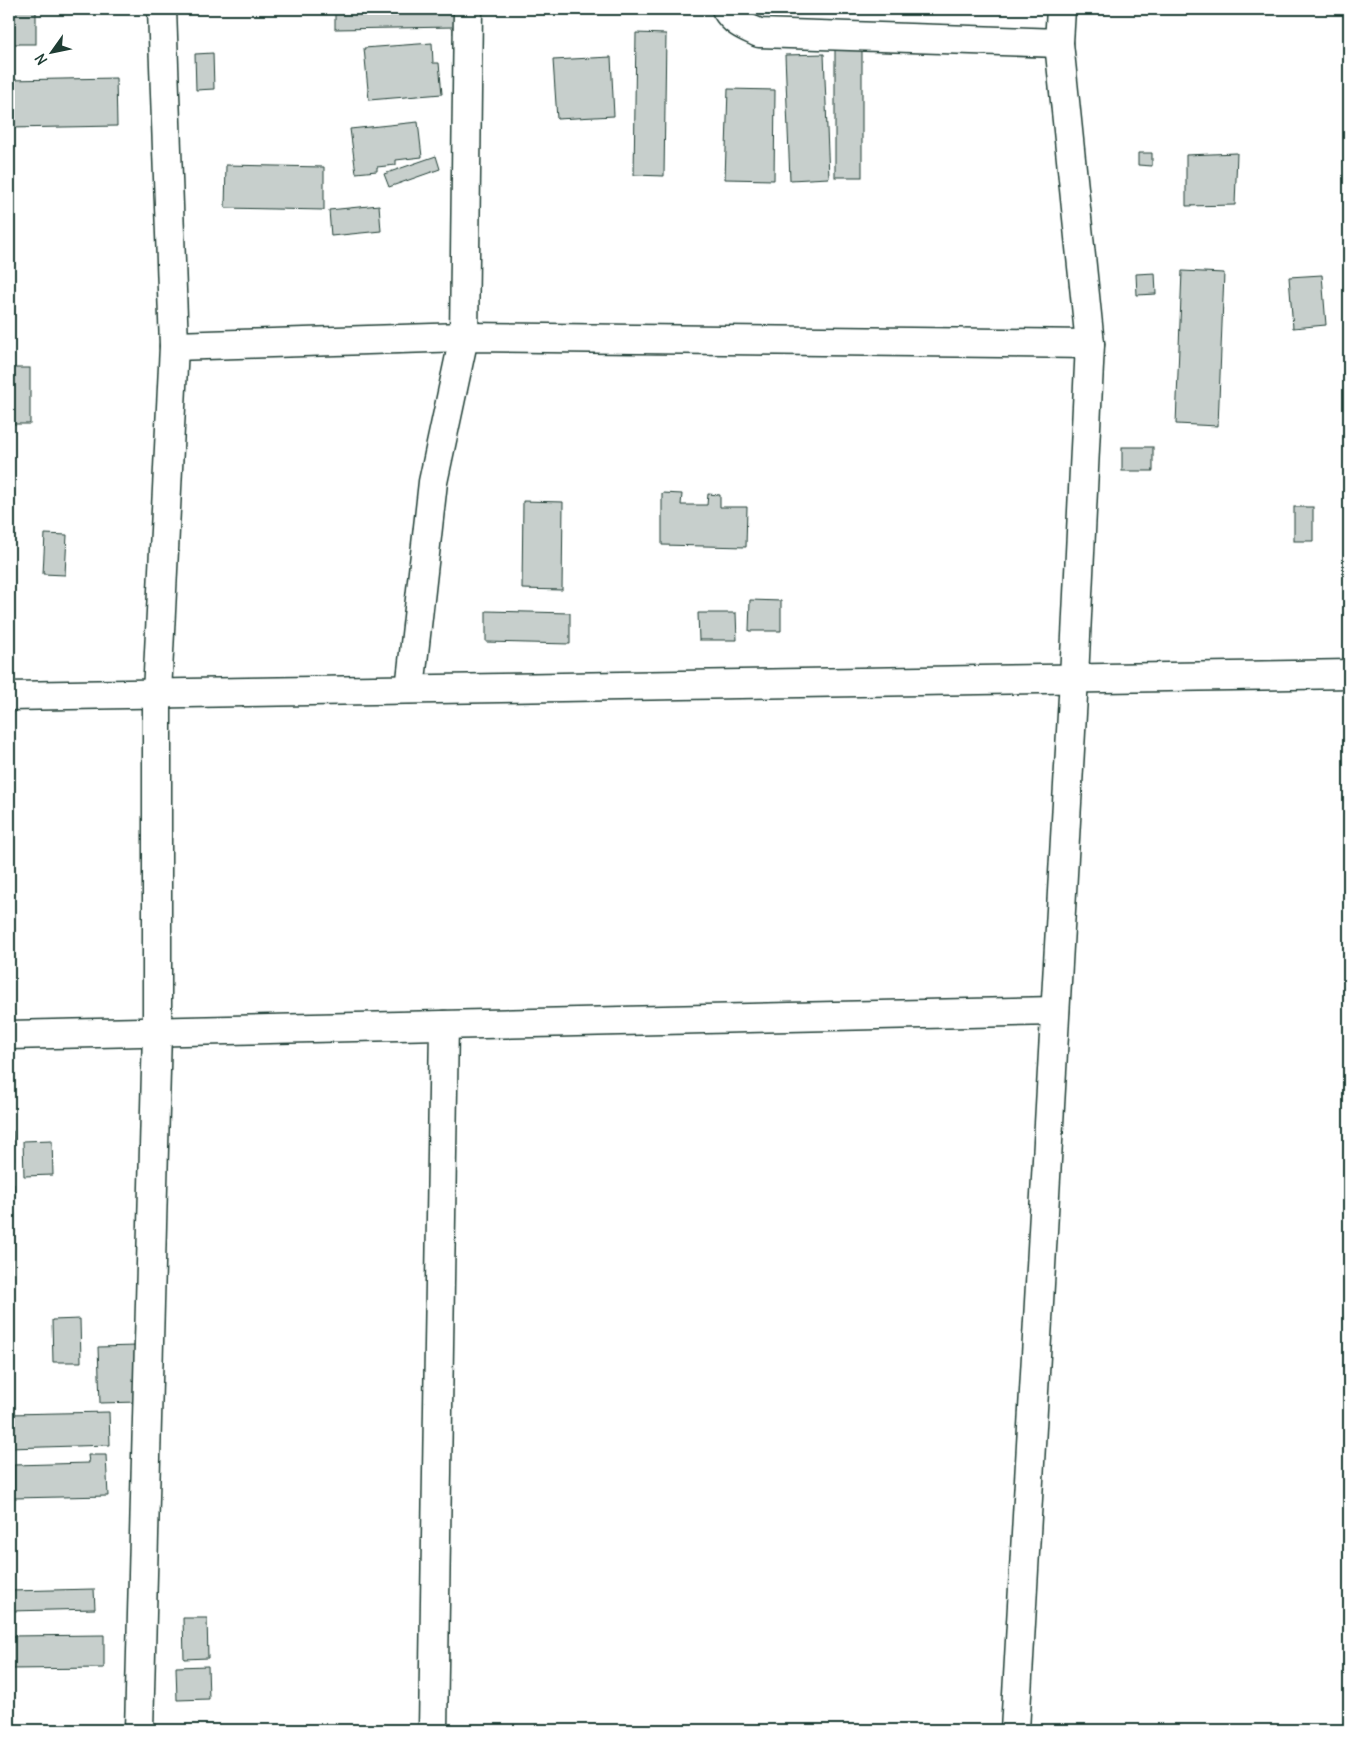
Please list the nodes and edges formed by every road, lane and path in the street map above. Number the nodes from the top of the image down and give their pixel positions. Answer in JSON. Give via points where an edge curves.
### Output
{"nodes":[{"id":1,"x":162,"y":9,"type":"edge"},
{"id":2,"x":468,"y":9,"type":"edge"},
{"id":3,"x":726,"y":9,"type":"edge"},
{"id":4,"x":1061,"y":9,"type":"edge"},
{"id":5,"x":1059,"y":43,"type":"junction"},
{"id":6,"x":464,"y":337,"type":"junction"},
{"id":7,"x":1090,"y":344,"type":"junction"},
{"id":8,"x":174,"y":346,"type":"junction"},
{"id":9,"x":1349,"y":674,"type":"edge"},
{"id":10,"x":1074,"y":678,"type":"junction"},
{"id":11,"x":410,"y":689,"type":"junction"},
{"id":12,"x":157,"y":693,"type":"junction"},
{"id":13,"x":9,"y":696,"type":"edge"},
{"id":14,"x":1055,"y":1011,"type":"junction"},
{"id":15,"x":444,"y":1025,"type":"junction"},
{"id":16,"x":157,"y":1032,"type":"junction"},
{"id":17,"x":9,"y":1035,"type":"edge"},
{"id":18,"x":139,"y":1730,"type":"edge"},
{"id":19,"x":433,"y":1730,"type":"edge"},
{"id":20,"x":1016,"y":1730,"type":"edge"}],
"edges":[{"from":1,"to":8,"type":"street"},
{"from":2,"to":6,"type":"street"},
{"from":3,"to":5,"type":"street","via":[[740,24],[760,33]]},
{"from":4,"to":5,"type":"street"},
{"from":5,"to":7,"type":"street"},
{"from":6,"to":7,"type":"street"},
{"from":6,"to":8,"type":"street"},
{"from":6,"to":11,"type":"street","via":[[433,482]]},
{"from":7,"to":10,"type":"street"},
{"from":8,"to":12,"type":"street"},
{"from":9,"to":10,"type":"street"},
{"from":10,"to":11,"type":"street"},
{"from":10,"to":14,"type":"street"},
{"from":11,"to":12,"type":"street"},
{"from":12,"to":13,"type":"street"},
{"from":12,"to":16,"type":"street"},
{"from":14,"to":15,"type":"street"},
{"from":14,"to":20,"type":"street"},
{"from":15,"to":16,"type":"street"},
{"from":15,"to":19,"type":"street"},
{"from":16,"to":17,"type":"street"},
{"from":16,"to":18,"type":"street"}]}
